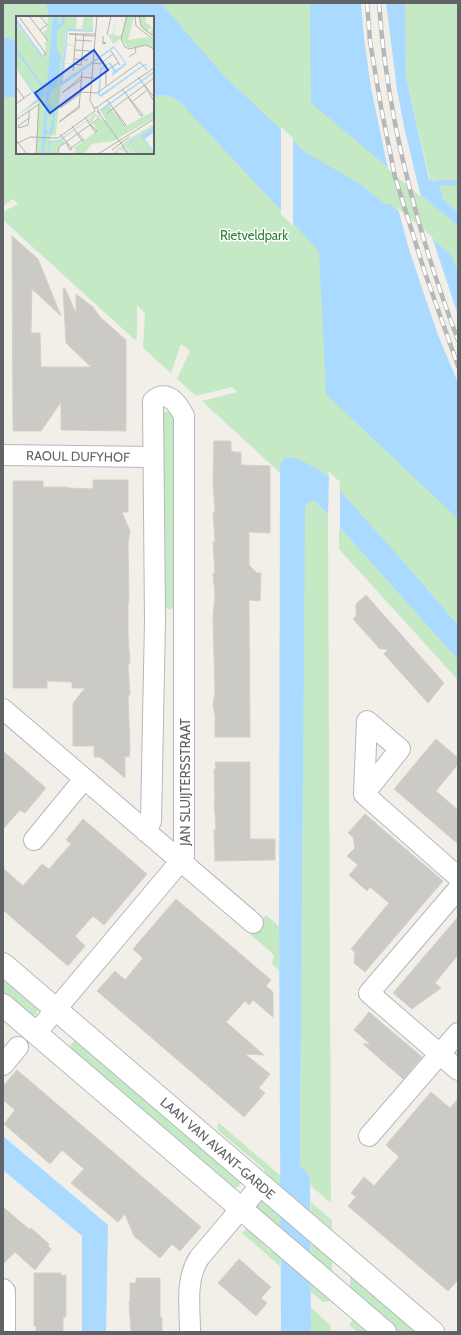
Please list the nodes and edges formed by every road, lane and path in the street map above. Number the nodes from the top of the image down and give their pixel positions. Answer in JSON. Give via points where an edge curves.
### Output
{"nodes":[{"id":1,"x":3,"y":456,"type":"edge"},
{"id":2,"x":153,"y":457,"type":"junction"},
{"id":3,"x":184,"y":620,"type":"junction"},
{"id":4,"x":154,"y":621,"type":"junction"},
{"id":5,"x":3,"y":710,"type":"edge"},
{"id":6,"x":84,"y":779,"type":"junction"},
{"id":7,"x":364,"y":794,"type":"dead end"},
{"id":8,"x":146,"y":832,"type":"junction"},
{"id":9,"x":34,"y":840,"type":"dead end"},
{"id":10,"x":181,"y":862,"type":"junction"},
{"id":11,"x":458,"y":877,"type":"edge"},
{"id":12,"x":458,"y":889,"type":"edge"},
{"id":13,"x":253,"y":923,"type":"dead end"},
{"id":14,"x":3,"y":964,"type":"edge"},
{"id":15,"x":3,"y":1005,"type":"edge"},
{"id":16,"x":56,"y":1009,"type":"junction"},
{"id":17,"x":36,"y":1033,"type":"junction"},
{"id":18,"x":458,"y":1033,"type":"edge"},
{"id":19,"x":18,"y":1047,"type":"dead end"},
{"id":20,"x":439,"y":1054,"type":"junction"},
{"id":21,"x":3,"y":1065,"type":"edge"},
{"id":22,"x":458,"y":1070,"type":"edge"},
{"id":23,"x":368,"y":1136,"type":"dead end"},
{"id":24,"x":269,"y":1192,"type":"junction"},
{"id":25,"x":241,"y":1209,"type":"junction"},
{"id":26,"x":3,"y":1289,"type":"edge"},
{"id":27,"x":5,"y":1332,"type":"edge"},
{"id":28,"x":190,"y":1332,"type":"edge"},
{"id":29,"x":385,"y":1332,"type":"edge"},
{"id":30,"x":433,"y":1332,"type":"edge"}],
"edges":[{"from":1,"to":2,"type":"street","name":"RAOUL DUFYHOF"},
{"from":2,"to":3,"type":"street","name":"JAN SLUIJTERSSTRAAT","via":[[153,401],[166,396],[179,406],[184,416]]},
{"from":2,"to":4,"type":"street","name":"JAN SLUIJTERSSTRAAT"},
{"from":3,"to":4,"type":"street"},
{"from":3,"to":10,"type":"street","name":"JAN SLUIJTERSSTRAAT","via":[[185,851]]},
{"from":4,"to":8,"type":"street","name":"JAN SLUIJTERSSTRAAT","via":[[151,821]]},
{"from":5,"to":6,"type":"street"},
{"from":6,"to":8,"type":"street"},
{"from":6,"to":9,"type":"street"},
{"from":7,"to":11,"type":"street"},
{"from":8,"to":10,"type":"street"},
{"from":10,"to":13,"type":"street"},
{"from":10,"to":16,"type":"street","name":"JAN SLUIJTERSSTRAAT"},
{"from":12,"to":20,"type":"street","via":[[369,992]]},
{"from":14,"to":16,"type":"street","name":"LAAN VAN AVANT-GARDE"},
{"from":15,"to":17,"type":"street"},
{"from":16,"to":17,"type":"street","name":"JAN SLUIJTERSSTRAAT"},
{"from":16,"to":24,"type":"street","name":"LAAN VAN AVANT-GARDE"},
{"from":17,"to":25,"type":"street"},
{"from":18,"to":20,"type":"street"},
{"from":19,"to":21,"type":"street"},
{"from":20,"to":22,"type":"street"},
{"from":20,"to":23,"type":"street"},
{"from":24,"to":25,"type":"street"},
{"from":24,"to":30,"type":"street","name":"LAAN VAN AVANT-GARDE"},
{"from":25,"to":28,"type":"street","via":[[193,1268],[190,1281]]},
{"from":25,"to":29,"type":"street"},
{"from":26,"to":27,"type":"street"}]}
